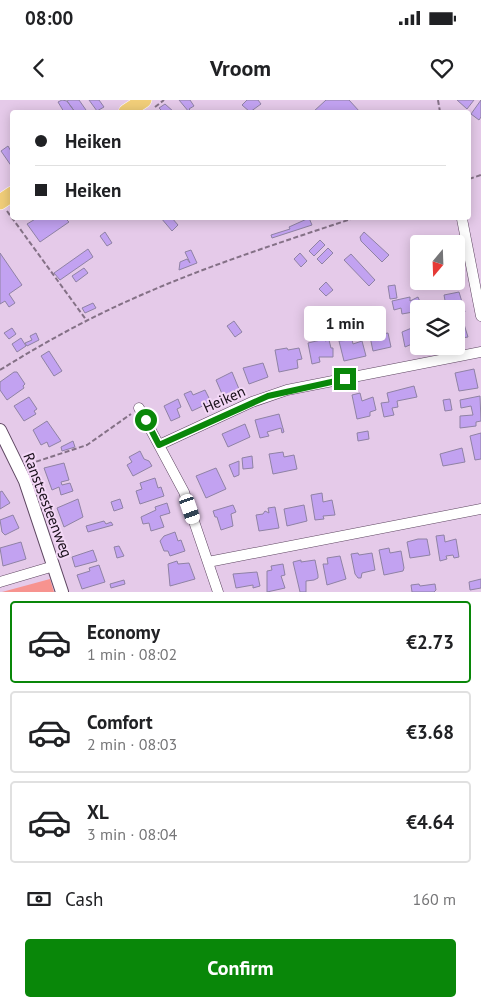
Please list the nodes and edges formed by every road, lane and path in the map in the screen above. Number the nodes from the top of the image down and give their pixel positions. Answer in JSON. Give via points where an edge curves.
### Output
{"nodes":[{"id":1,"x":164,"y":100,"type":"edge"},
{"id":2,"x":148,"y":104,"type":"edge"},
{"id":3,"x":132,"y":110,"type":"edge"},
{"id":4,"x":0,"y":202,"type":"edge"},
{"id":5,"x":10,"y":216,"type":"edge"},
{"id":6,"x":13,"y":220,"type":"edge"},
{"id":7,"x":348,"y":220,"type":"edge"},
{"id":8,"x":462,"y":220,"type":"edge"},
{"id":9,"x":481,"y":316,"type":"edge"},
{"id":10,"x":87,"y":321,"type":"junction"},
{"id":11,"x":481,"y":352,"type":"edge"},
{"id":12,"x":0,"y":370,"type":"edge"},
{"id":13,"x":139,"y":408,"type":"joint"},
{"id":14,"x":0,"y":430,"type":"edge"},
{"id":15,"x":159,"y":445,"type":"junction"},
{"id":16,"x":19,"y":467,"type":"junction"},
{"id":17,"x":481,"y":509,"type":"edge"},
{"id":18,"x":208,"y":562,"type":"junction"},
{"id":19,"x":54,"y":566,"type":"junction"},
{"id":20,"x":0,"y":582,"type":"edge"},
{"id":21,"x":62,"y":592,"type":"edge"},
{"id":22,"x":218,"y":592,"type":"edge"}],
"edges":[{"from":1,"to":2,"type":"path"},
{"from":2,"to":3,"type":"main road"},
{"from":4,"to":5,"type":"path"},
{"from":6,"to":10,"type":"path"},
{"from":7,"to":10,"type":"path","via":[[193,273]]},
{"from":8,"to":9,"type":"street"},
{"from":10,"to":12,"type":"path"},
{"from":11,"to":15,"type":"street","name":"Heiken","via":[[287,390],[252,402]]},
{"from":13,"to":15,"type":"street"},
{"from":13,"to":16,"type":"path","via":[[86,445]]},
{"from":14,"to":16,"type":"street","name":"Ranstsesteenweg"},
{"from":15,"to":18,"type":"street","via":[[184,492]]},
{"from":16,"to":19,"type":"street","name":"Ranstsesteenweg"},
{"from":17,"to":18,"type":"street"},
{"from":18,"to":22,"type":"street"},
{"from":19,"to":20,"type":"street"},
{"from":19,"to":21,"type":"street","name":"Ranstsesteenweg"}]}
